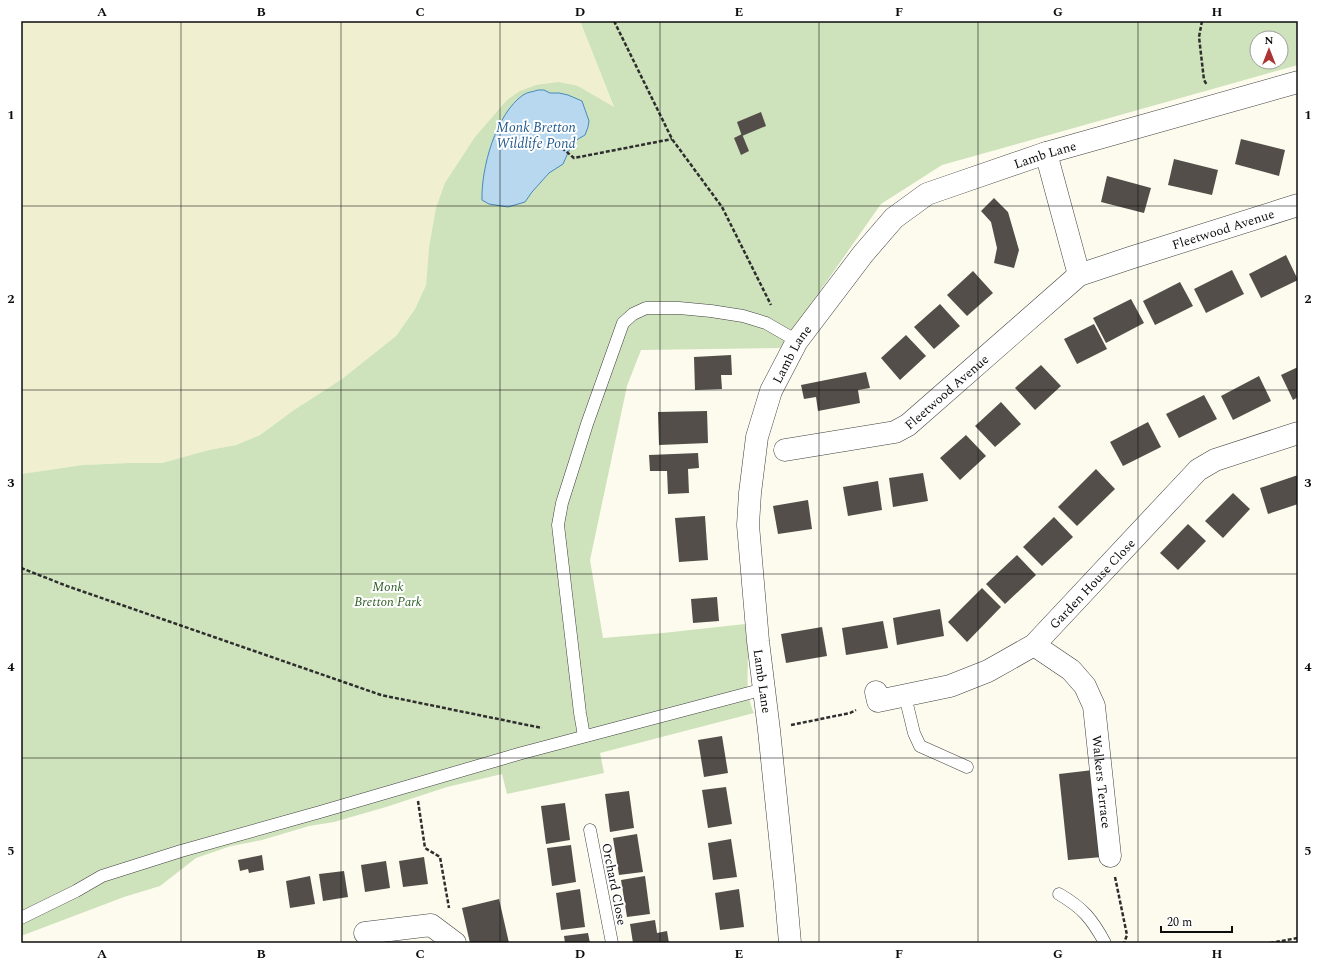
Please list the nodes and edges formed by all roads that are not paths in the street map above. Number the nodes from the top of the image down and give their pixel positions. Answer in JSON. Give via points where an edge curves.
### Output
{"nodes":[{"id":1,"x":1298,"y":82,"type":"edge"},
{"id":2,"x":1046,"y":153,"type":"junction"},
{"id":3,"x":1298,"y":205,"type":"edge"},
{"id":4,"x":1080,"y":275,"type":"junction"},
{"id":5,"x":791,"y":338,"type":"junction"},
{"id":6,"x":1298,"y":433,"type":"edge"},
{"id":7,"x":786,"y":450,"type":"dead end"},
{"id":8,"x":1034,"y":645,"type":"junction"},
{"id":9,"x":764,"y":690,"type":"junction"},
{"id":10,"x":877,"y":696,"type":"road end"},
{"id":11,"x":906,"y":696,"type":"junction"},
{"id":12,"x":584,"y":736,"type":"junction"},
{"id":13,"x":967,"y":767,"type":"dead end"},
{"id":14,"x":590,"y":830,"type":"dead end"},
{"id":15,"x":1110,"y":856,"type":"road end"},
{"id":16,"x":1059,"y":894,"type":"dead end"},
{"id":17,"x":21,"y":918,"type":"edge"},
{"id":18,"x":365,"y":933,"type":"dead end"},
{"id":19,"x":455,"y":943,"type":"edge"},
{"id":20,"x":612,"y":943,"type":"edge"},
{"id":21,"x":790,"y":943,"type":"edge"},
{"id":22,"x":1105,"y":943,"type":"edge"}],
"edges":[{"from":1,"to":2,"type":"street","name":"Lamb Lane"},
{"from":2,"to":4,"type":"street"},
{"from":2,"to":5,"type":"street","name":"Lamb Lane","via":[[927,194],[894,218]]},
{"from":3,"to":4,"type":"street","name":"Fleetwood Avenue"},
{"from":4,"to":7,"type":"street","name":"Fleetwood Avenue","via":[[908,425],[895,432]]},
{"from":5,"to":9,"type":"street","name":"Lamb Lane","via":[[757,437],[750,493],[748,525]]},
{"from":5,"to":12,"type":"lane","via":[[766,323],[743,316],[679,308],[646,308],[633,314],[623,323],[587,424],[562,503],[558,525]]},
{"from":6,"to":8,"type":"street","name":"Garden House Close","via":[[1215,460],[1198,470]]},
{"from":8,"to":11,"type":"street","name":"Garden House Close","via":[[988,671],[950,686]]},
{"from":8,"to":15,"type":"street","name":"Walkers Terrace","via":[[1071,670],[1085,686],[1094,706]]},
{"from":9,"to":12,"type":"lane"},
{"from":9,"to":21,"type":"street","name":"Lamb Lane"},
{"from":10,"to":11,"type":"street","name":"Garden House Close"},
{"from":11,"to":13,"type":"lane","via":[[914,733],[920,746]]},
{"from":12,"to":17,"type":"lane","via":[[117,870]]},
{"from":14,"to":20,"type":"lane","name":"Orchard Close"},
{"from":16,"to":22,"type":"lane","via":[[1076,904],[1090,918]]},
{"from":18,"to":19,"type":"street","via":[[431,925]]}]}
